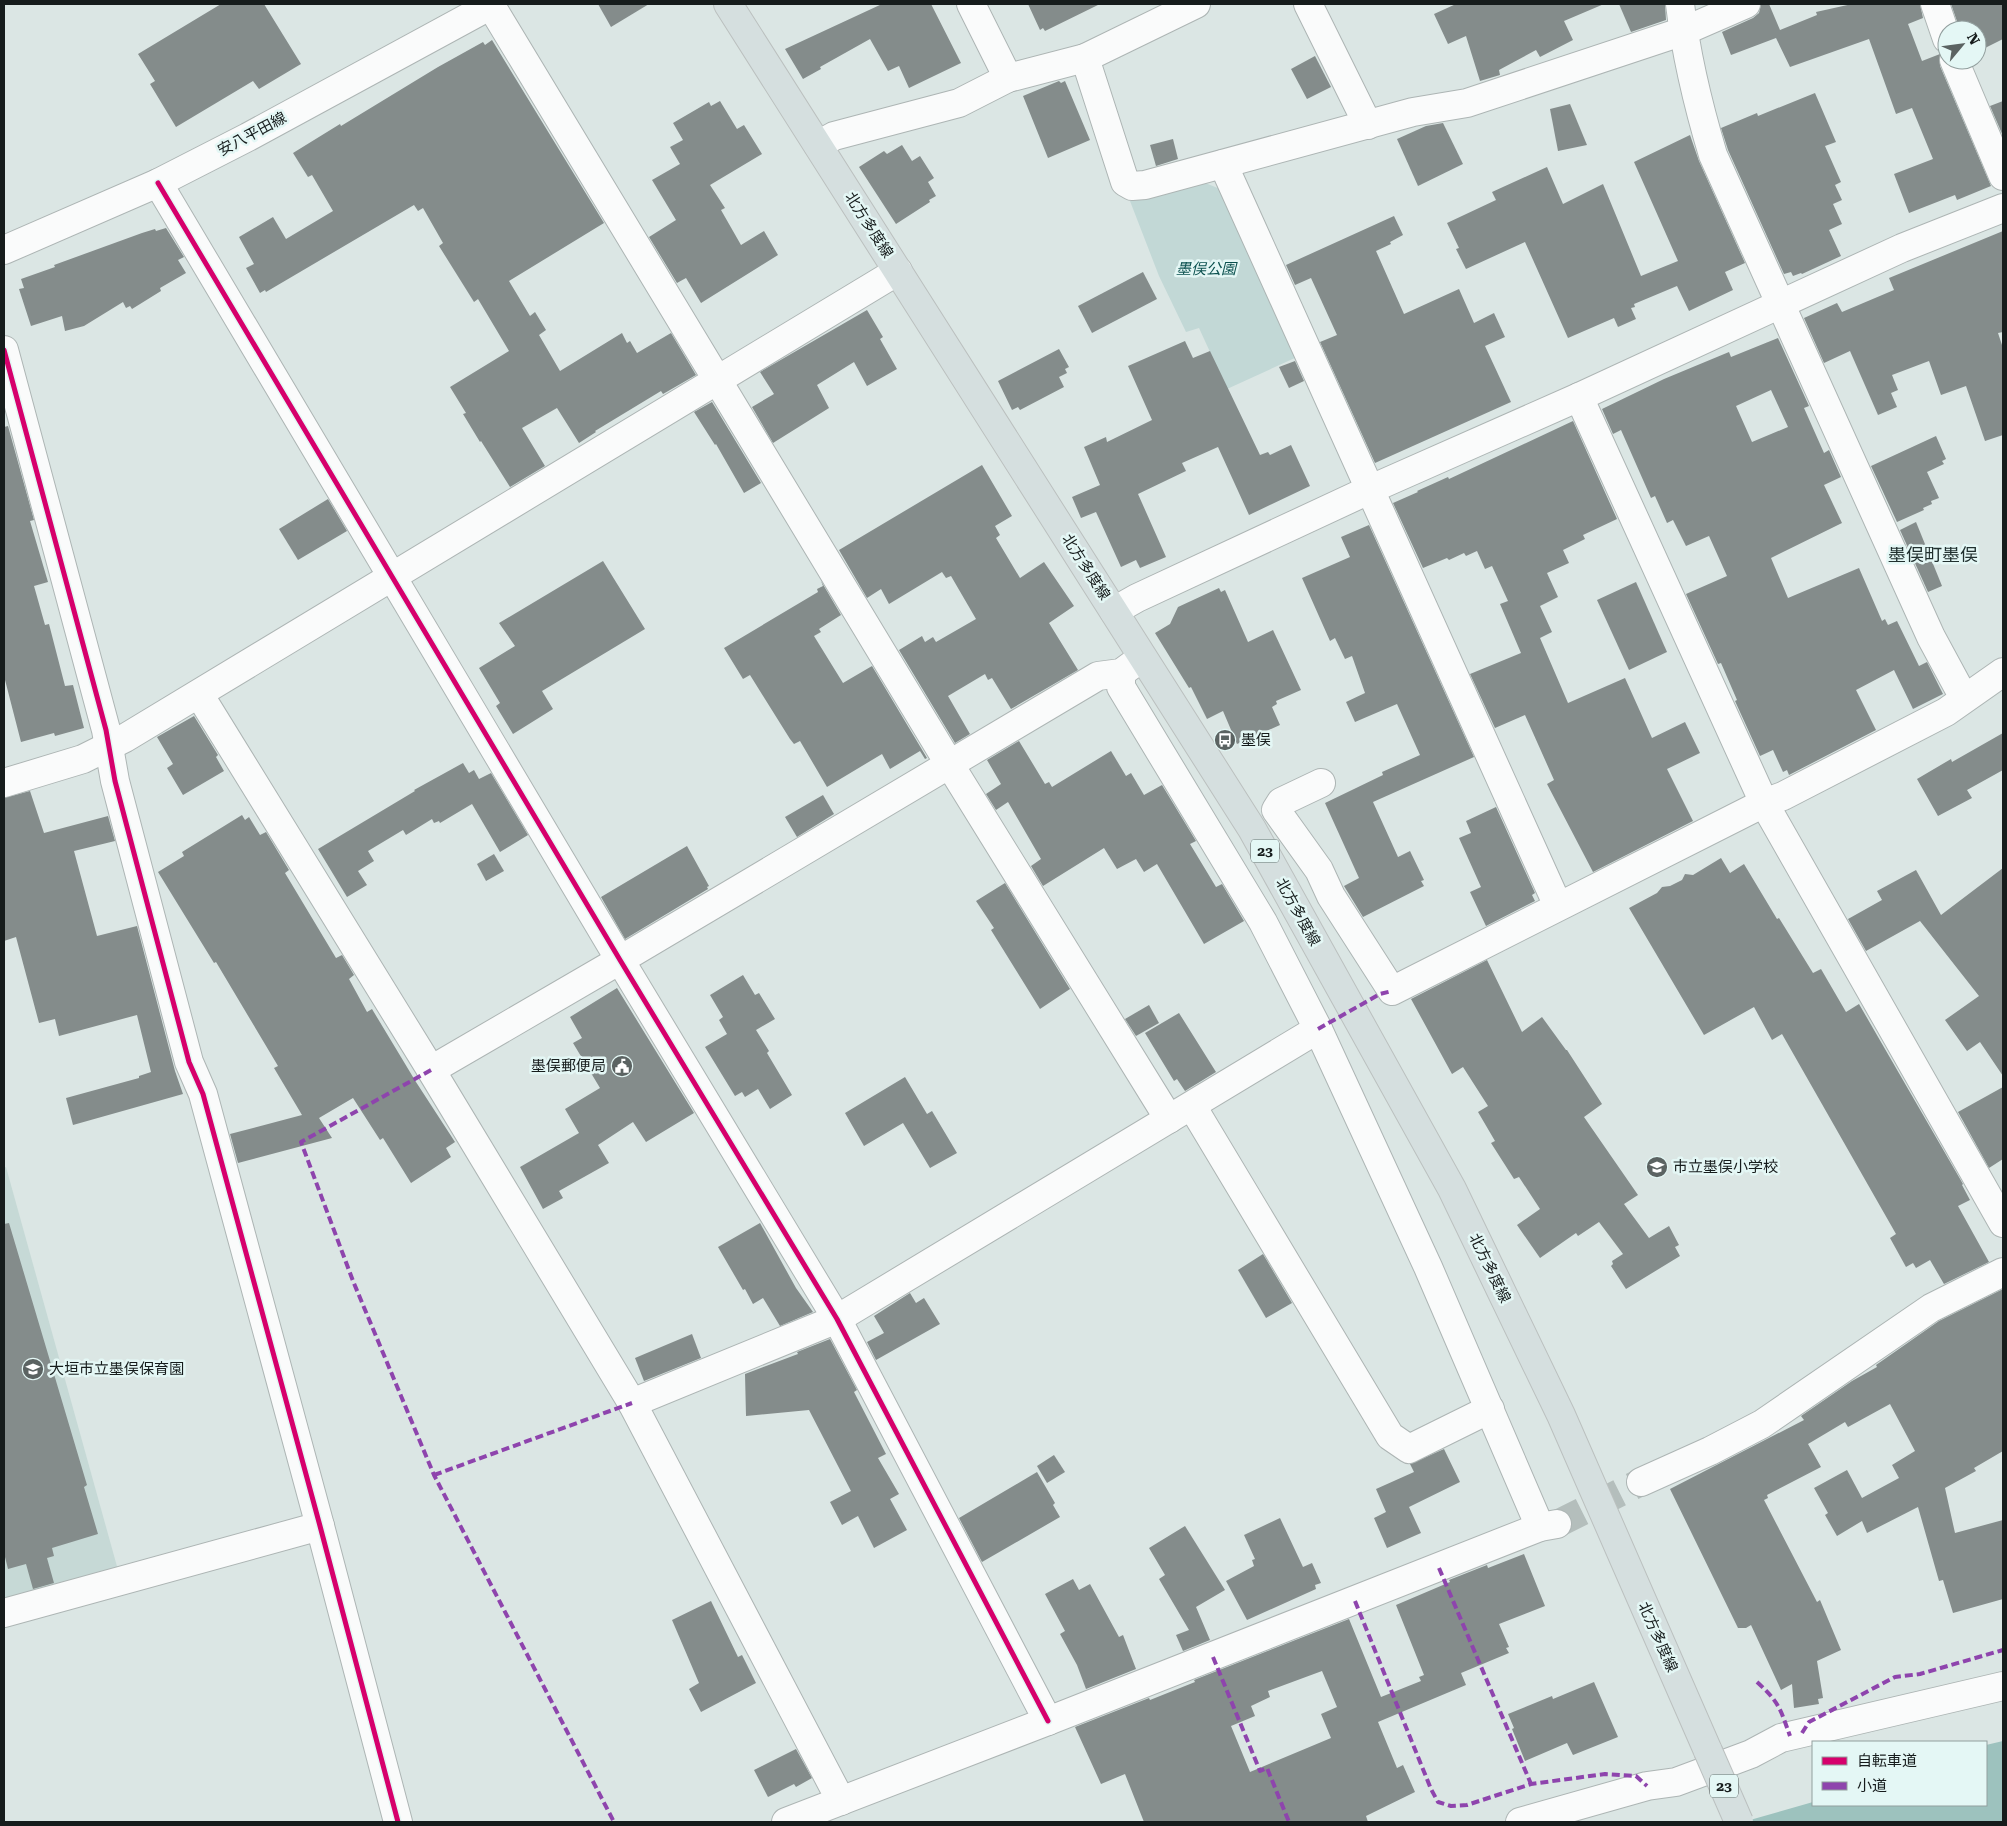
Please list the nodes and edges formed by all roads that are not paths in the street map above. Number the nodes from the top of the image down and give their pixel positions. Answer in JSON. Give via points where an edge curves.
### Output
{"nodes":[{"id":1,"x":492,"y":4,"type":"edge"},
{"id":2,"x":728,"y":4,"type":"edge"},
{"id":3,"x":971,"y":4,"type":"edge"},
{"id":4,"x":1196,"y":4,"type":"edge"},
{"id":5,"x":1308,"y":4,"type":"edge"},
{"id":6,"x":1680,"y":4,"type":"edge"},
{"id":7,"x":1746,"y":4,"type":"edge"},
{"id":8,"x":1755,"y":4,"type":"edge"},
{"id":9,"x":1762,"y":4,"type":"edge"},
{"id":10,"x":1935,"y":4,"type":"edge"},
{"id":11,"x":1940,"y":20,"type":"edge"},
{"id":12,"x":1684,"y":31,"type":"junction"},
{"id":13,"x":1085,"y":58,"type":"junction"},
{"id":14,"x":1958,"y":70,"type":"edge"},
{"id":15,"x":1008,"y":78,"type":"junction"},
{"id":16,"x":1368,"y":125,"type":"junction"},
{"id":17,"x":818,"y":145,"type":"junction"},
{"id":18,"x":1223,"y":164,"type":"junction"},
{"id":19,"x":2003,"y":176,"type":"edge"},
{"id":20,"x":158,"y":183,"type":"junction"},
{"id":21,"x":2003,"y":208,"type":"edge"},
{"id":22,"x":4,"y":250,"type":"edge"},
{"id":23,"x":898,"y":271,"type":"junction"},
{"id":24,"x":1779,"y":304,"type":"junction"},
{"id":25,"x":4,"y":350,"type":"edge"},
{"id":26,"x":719,"y":380,"type":"junction"},
{"id":27,"x":1579,"y":398,"type":"junction"},
{"id":28,"x":1371,"y":489,"type":"junction"},
{"id":29,"x":391,"y":577,"type":"junction"},
{"id":30,"x":1114,"y":610,"type":"junction"},
{"id":31,"x":1143,"y":657,"type":"junction"},
{"id":32,"x":1121,"y":673,"type":"junction"},
{"id":33,"x":2002,"y":675,"type":"edge"},
{"id":34,"x":200,"y":694,"type":"junction"},
{"id":35,"x":1964,"y":698,"type":"junction"},
{"id":36,"x":108,"y":747,"type":"junction"},
{"id":37,"x":950,"y":765,"type":"junction"},
{"id":38,"x":4,"y":783,"type":"edge"},
{"id":39,"x":1321,"y":783,"type":"dead end"},
{"id":40,"x":1764,"y":803,"type":"junction"},
{"id":41,"x":1558,"y":906,"type":"junction"},
{"id":42,"x":620,"y":960,"type":"junction"},
{"id":43,"x":1318,"y":1029,"type":"junction"},
{"id":44,"x":431,"y":1070,"type":"junction"},
{"id":45,"x":1181,"y":1112,"type":"junction"},
{"id":46,"x":2003,"y":1223,"type":"edge"},
{"id":47,"x":2003,"y":1272,"type":"edge"},
{"id":48,"x":837,"y":1319,"type":"junction"},
{"id":49,"x":632,"y":1403,"type":"junction"},
{"id":50,"x":1490,"y":1409,"type":"junction"},
{"id":51,"x":1641,"y":1482,"type":"tunnel mouth"},
{"id":52,"x":320,"y":1526,"type":"junction"},
{"id":53,"x":4,"y":1613,"type":"edge"},
{"id":54,"x":2003,"y":1686,"type":"edge"},
{"id":55,"x":1048,"y":1722,"type":"junction"},
{"id":56,"x":840,"y":1801,"type":"junction"},
{"id":57,"x":398,"y":1822,"type":"edge"},
{"id":58,"x":786,"y":1822,"type":"edge"},
{"id":59,"x":1520,"y":1822,"type":"edge"},
{"id":60,"x":1739,"y":1822,"type":"edge"}],
"edges":[{"from":1,"to":20,"type":"street","name":"安八平田線"},
{"from":1,"to":26,"type":"street"},
{"from":2,"to":17,"type":"main road","name":"北方多度線","number":"23"},
{"from":3,"to":15,"type":"street"},
{"from":4,"to":13,"type":"street"},
{"from":5,"to":16,"type":"street"},
{"from":6,"to":12,"type":"street"},
{"from":7,"to":12,"type":"street"},
{"from":8,"to":9,"type":"street"},
{"from":10,"to":11,"type":"street"},
{"from":12,"to":16,"type":"street","via":[[1467,103],[1413,112]]},
{"from":12,"to":24,"type":"street","via":[[1699,108],[1713,155]]},
{"from":13,"to":15,"type":"street"},
{"from":13,"to":18,"type":"street","via":[[1125,182],[1132,186],[1145,185]]},
{"from":14,"to":19,"type":"street"},
{"from":15,"to":17,"type":"street","via":[[959,102],[834,136]]},
{"from":16,"to":18,"type":"street"},
{"from":17,"to":23,"type":"main road","name":"北方多度線","number":"23"},
{"from":18,"to":28,"type":"street"},
{"from":20,"to":22,"type":"street","name":"安八平田線"},
{"from":20,"to":29,"type":"street"},
{"from":21,"to":24,"type":"street","via":[[1902,248]]},
{"from":23,"to":26,"type":"street"},
{"from":23,"to":30,"type":"main road","name":"北方多度線","number":"23"},
{"from":24,"to":27,"type":"street"},
{"from":24,"to":35,"type":"street","via":[[1931,637]]},
{"from":25,"to":36,"type":"street"},
{"from":26,"to":29,"type":"street"},
{"from":26,"to":37,"type":"street"},
{"from":27,"to":28,"type":"street"},
{"from":27,"to":40,"type":"street"},
{"from":28,"to":30,"type":"street"},
{"from":28,"to":41,"type":"street"},
{"from":29,"to":34,"type":"street"},
{"from":29,"to":42,"type":"street"},
{"from":30,"to":31,"type":"main road","name":"北方多度線","number":"23"},
{"from":31,"to":32,"type":"street"},
{"from":31,"to":60,"type":"main road","name":"北方多度線","number":"23","bridge":true,"via":[[1252,828],[1452,1189],[1561,1415]]},
{"from":32,"to":37,"type":"street","via":[[1098,676]]},
{"from":32,"to":43,"type":"street","via":[[1121,687],[1263,922]]},
{"from":33,"to":35,"type":"street"},
{"from":34,"to":36,"type":"street"},
{"from":34,"to":44,"type":"street"},
{"from":35,"to":40,"type":"street","via":[[1946,712]]},
{"from":36,"to":38,"type":"street","via":[[83,760]]},
{"from":36,"to":52,"type":"street","via":[[189,1062],[203,1094]]},
{"from":37,"to":42,"type":"street"},
{"from":37,"to":45,"type":"street"},
{"from":39,"to":41,"type":"street","via":[[1281,802],[1276,810],[1319,870],[1331,896],[1392,991]]},
{"from":40,"to":41,"type":"street"},
{"from":40,"to":46,"type":"street"},
{"from":42,"to":44,"type":"street"},
{"from":42,"to":48,"type":"street"},
{"from":43,"to":45,"type":"street"},
{"from":43,"to":50,"type":"street","via":[[1400,1204]]},
{"from":44,"to":49,"type":"street"},
{"from":45,"to":48,"type":"street"},
{"from":45,"to":50,"type":"street","via":[[1390,1436],[1409,1449]]},
{"from":47,"to":51,"type":"street","via":[[1931,1308],[1762,1424]]},
{"from":48,"to":49,"type":"street"},
{"from":48,"to":55,"type":"street"},
{"from":49,"to":56,"type":"street"},
{"from":50,"to":55,"type":"street","via":[[1549,1526]]},
{"from":52,"to":53,"type":"street"},
{"from":52,"to":57,"type":"street"},
{"from":54,"to":59,"type":"street","via":[[1781,1738],[1751,1754],[1676,1782],[1647,1786]]},
{"from":55,"to":56,"type":"street"},
{"from":56,"to":58,"type":"street"}]}
